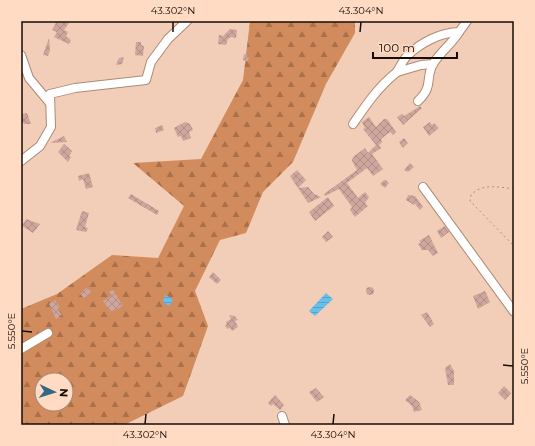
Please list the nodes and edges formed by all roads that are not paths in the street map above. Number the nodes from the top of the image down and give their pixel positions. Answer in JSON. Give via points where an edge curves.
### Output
{"nodes":[{"id":1,"x":187,"y":21,"type":"edge"},
{"id":2,"x":467,"y":21,"type":"edge"},
{"id":3,"x":459,"y":32,"type":"junction"},
{"id":4,"x":21,"y":55,"type":"edge"},
{"id":5,"x":433,"y":64,"type":"junction"},
{"id":6,"x":397,"y":72,"type":"junction"},
{"id":7,"x":418,"y":101,"type":"dead end"},
{"id":8,"x":49,"y":102,"type":"junction"},
{"id":9,"x":353,"y":124,"type":"dead end"},
{"id":10,"x":21,"y":161,"type":"edge"},
{"id":11,"x":423,"y":187,"type":"dead end"},
{"id":12,"x":514,"y":312,"type":"edge"},
{"id":13,"x":48,"y":333,"type":"dead end"},
{"id":14,"x":21,"y":348,"type":"edge"},
{"id":15,"x":282,"y":416,"type":"dead end"},
{"id":16,"x":285,"y":425,"type":"edge"}],
"edges":[{"from":1,"to":8,"type":"street","via":[[168,39],[151,62],[146,80],[75,88],[50,94]]},
{"from":2,"to":3,"type":"street"},
{"from":3,"to":5,"type":"street"},
{"from":3,"to":6,"type":"street","via":[[447,33],[417,48],[406,57]]},
{"from":4,"to":8,"type":"street","via":[[29,78]]},
{"from":5,"to":6,"type":"street"},
{"from":5,"to":7,"type":"street","via":[[430,83]]},
{"from":6,"to":9,"type":"street","via":[[380,87]]},
{"from":8,"to":10,"type":"street","via":[[50,127],[40,146]]},
{"from":11,"to":12,"type":"street"},
{"from":13,"to":14,"type":"street"},
{"from":15,"to":16,"type":"street"}]}
